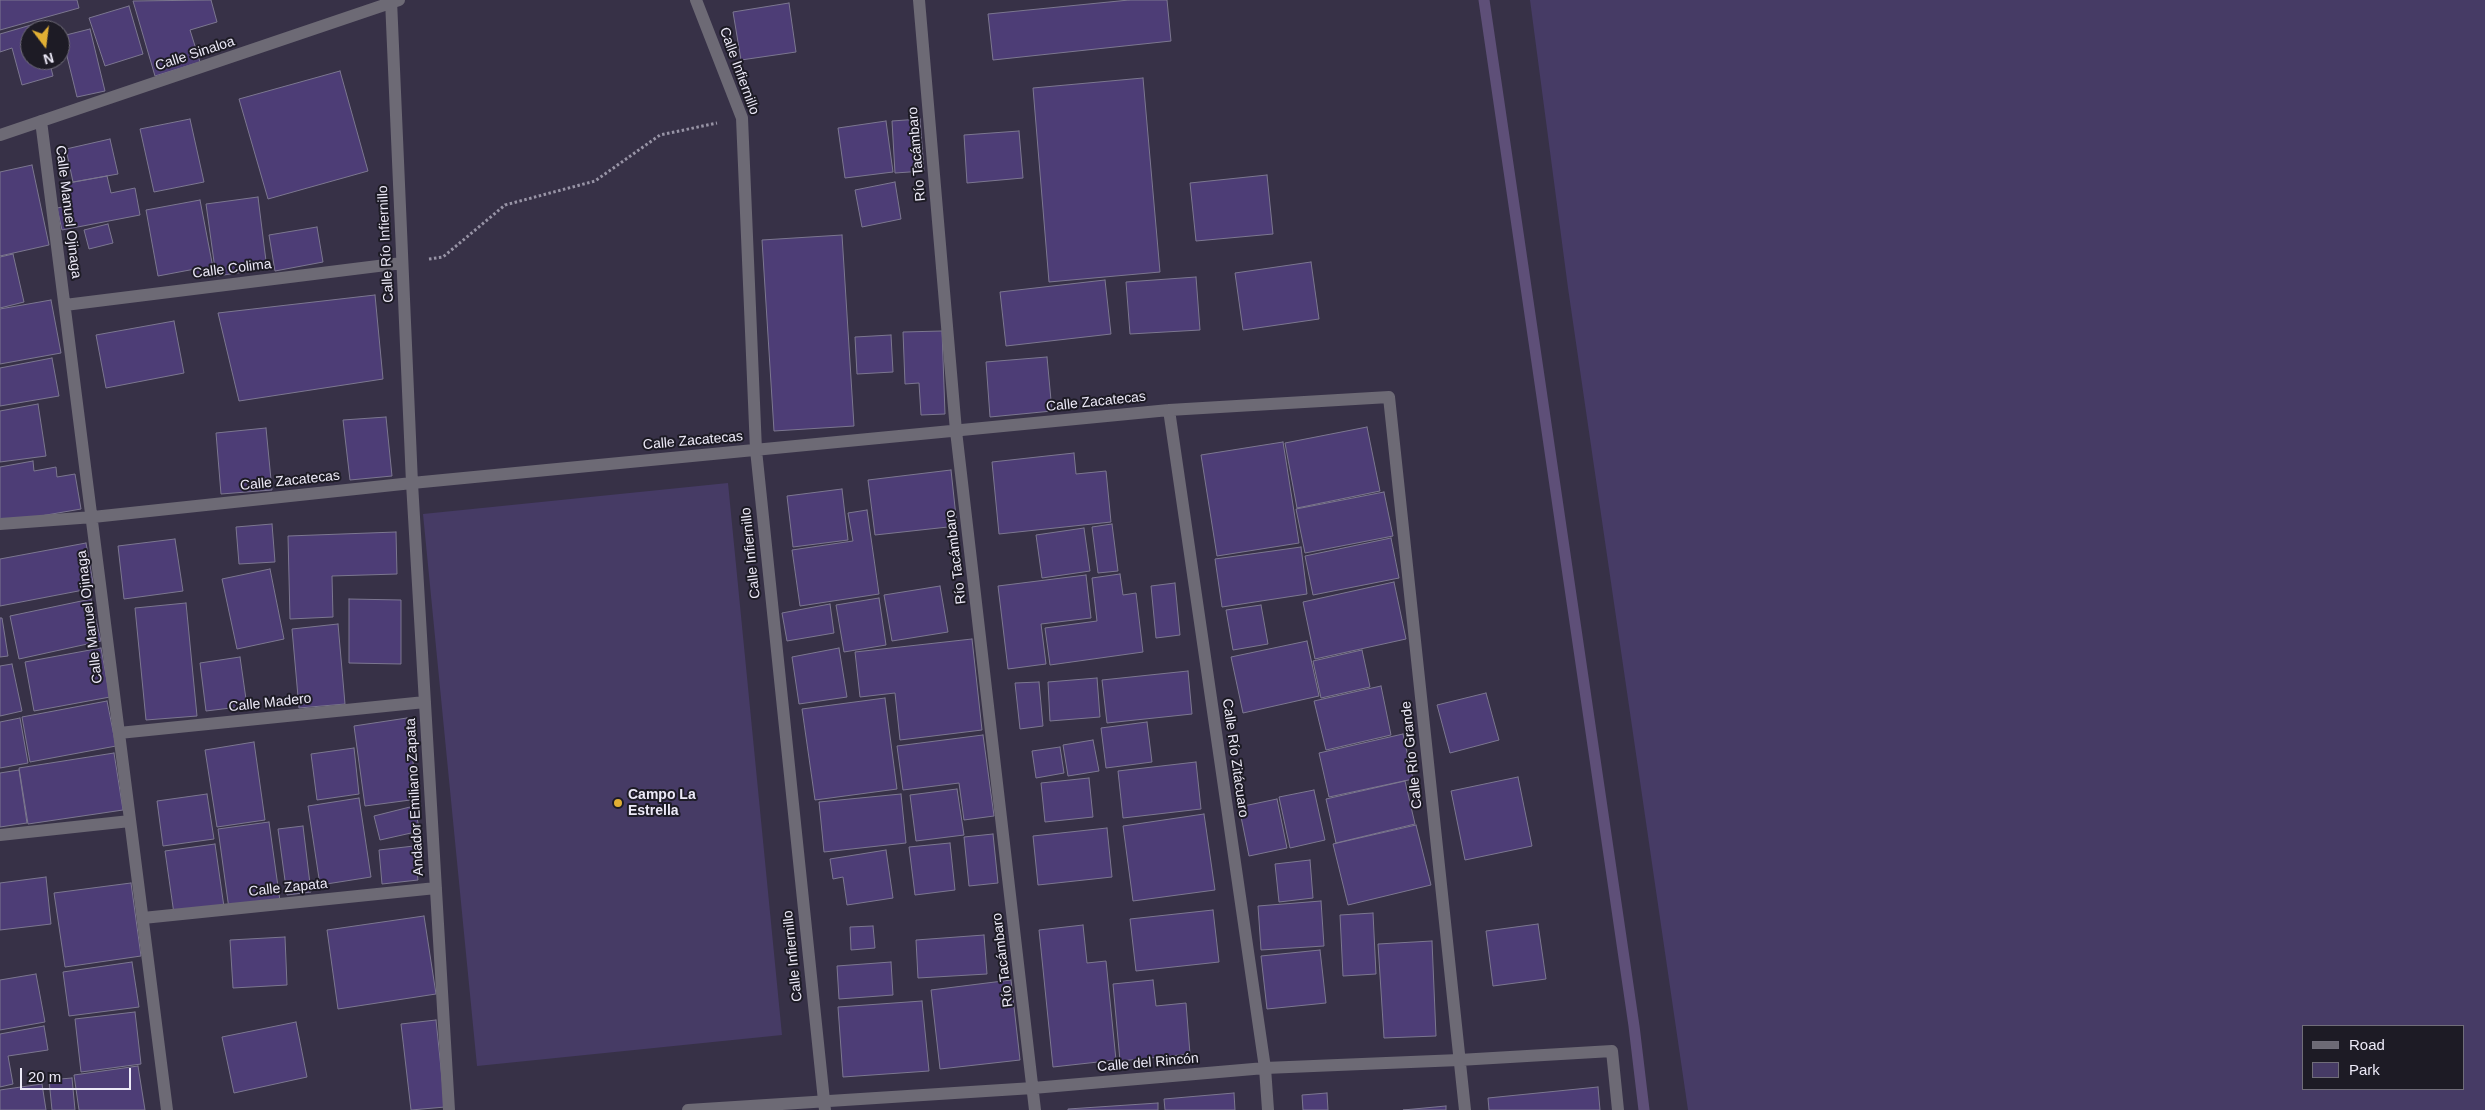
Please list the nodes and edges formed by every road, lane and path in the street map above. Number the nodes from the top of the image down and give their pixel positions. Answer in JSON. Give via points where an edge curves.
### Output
{"nodes":[{"id":1,"x":696,"y":0,"type":"edge"},
{"id":2,"x":919,"y":0,"type":"edge"},
{"id":3,"x":394,"y":1,"type":"edge"},
{"id":4,"x":742,"y":118,"type":"junction"},
{"id":5,"x":41,"y":121,"type":"junction"},
{"id":6,"x":0,"y":135,"type":"edge"},
{"id":7,"x":402,"y":263,"type":"junction"},
{"id":8,"x":65,"y":305,"type":"junction"},
{"id":9,"x":1389,"y":397,"type":"joint"},
{"id":10,"x":1169,"y":410,"type":"junction"},
{"id":11,"x":956,"y":431,"type":"junction"},
{"id":12,"x":756,"y":450,"type":"junction"},
{"id":13,"x":412,"y":483,"type":"junction"},
{"id":14,"x":94,"y":517,"type":"junction"},
{"id":15,"x":0,"y":524,"type":"edge"},
{"id":16,"x":425,"y":702,"type":"junction"},
{"id":17,"x":119,"y":733,"type":"junction"},
{"id":18,"x":130,"y":821,"type":"junction"},
{"id":19,"x":0,"y":835,"type":"edge"},
{"id":20,"x":436,"y":888,"type":"junction"},
{"id":21,"x":143,"y":918,"type":"junction"},
{"id":22,"x":1459,"y":1060,"type":"junction"},
{"id":23,"x":1266,"y":1068,"type":"junction"},
{"id":24,"x":1033,"y":1088,"type":"junction"},
{"id":25,"x":824,"y":1106,"type":"edge"},
{"id":26,"x":167,"y":1110,"type":"edge"},
{"id":27,"x":448,"y":1110,"type":"edge"},
{"id":28,"x":688,"y":1110,"type":"edge"},
{"id":29,"x":1035,"y":1110,"type":"edge"},
{"id":30,"x":1268,"y":1110,"type":"edge"},
{"id":31,"x":1465,"y":1110,"type":"edge"},
{"id":32,"x":1618,"y":1110,"type":"edge"}],
"edges":[{"from":1,"to":4,"type":"street","name":"Calle Infiernillo"},
{"from":2,"to":11,"type":"street","name":"Río Tacámbaro"},
{"from":3,"to":5,"type":"street","name":"Calle Sinaloa"},
{"from":3,"to":7,"type":"street","name":"Calle Río Infiernillo"},
{"from":4,"to":7,"type":"path","via":[[660,135],[595,180],[505,205],[443,257]]},
{"from":4,"to":12,"type":"street","name":"Calle Infiernillo"},
{"from":5,"to":6,"type":"street","name":"Calle Sinaloa"},
{"from":5,"to":8,"type":"street","name":"Calle Manuel Ojinaga"},
{"from":7,"to":8,"type":"street","name":"Calle Colima"},
{"from":7,"to":13,"type":"street","name":"Calle Río Infiernillo"},
{"from":8,"to":14,"type":"street","name":"Calle Manuel Ojinaga"},
{"from":9,"to":10,"type":"street","name":"Calle Zacatecas"},
{"from":9,"to":22,"type":"street","name":"Calle Río Grande"},
{"from":10,"to":11,"type":"street","name":"Calle Zacatecas"},
{"from":10,"to":23,"type":"street","name":"Calle Río Zitácuaro"},
{"from":11,"to":12,"type":"street","name":"Calle Zacatecas"},
{"from":11,"to":24,"type":"street","name":"Río Tacámbaro"},
{"from":12,"to":13,"type":"street","name":"Calle Zacatecas"},
{"from":12,"to":25,"type":"street","name":"Calle Infiernillo"},
{"from":13,"to":14,"type":"street","name":"Calle Zacatecas"},
{"from":13,"to":16,"type":"street","name":"Andador Emiliano Zapata"},
{"from":14,"to":15,"type":"street","name":"Calle Zacatecas"},
{"from":14,"to":17,"type":"street","name":"Calle Manuel Ojinaga"},
{"from":16,"to":17,"type":"street","name":"Calle Madero"},
{"from":16,"to":20,"type":"street","name":"Andador Emiliano Zapata"},
{"from":17,"to":18,"type":"street","name":"Calle Manuel Ojinaga"},
{"from":18,"to":19,"type":"street"},
{"from":18,"to":21,"type":"street","name":"Calle Manuel Ojinaga"},
{"from":20,"to":21,"type":"street","name":"Calle Zapata"},
{"from":20,"to":27,"type":"street","name":"Andador Emiliano Zapata"},
{"from":21,"to":26,"type":"street","name":"Calle Manuel Ojinaga"},
{"from":22,"to":23,"type":"street","name":"Calle del Rincón"},
{"from":22,"to":31,"type":"street","name":"Calle Río Grande"},
{"from":22,"to":32,"type":"street","name":"Calle del Rincón","via":[[1612,1051]]},
{"from":23,"to":24,"type":"street","name":"Calle del Rincón"},
{"from":23,"to":30,"type":"street","name":"Calle Río Zitácuaro"},
{"from":24,"to":25,"type":"street","name":"Calle del Rincón"},
{"from":24,"to":29,"type":"street","name":"Río Tacámbaro"},
{"from":25,"to":28,"type":"street","name":"Calle del Rincón"}]}
